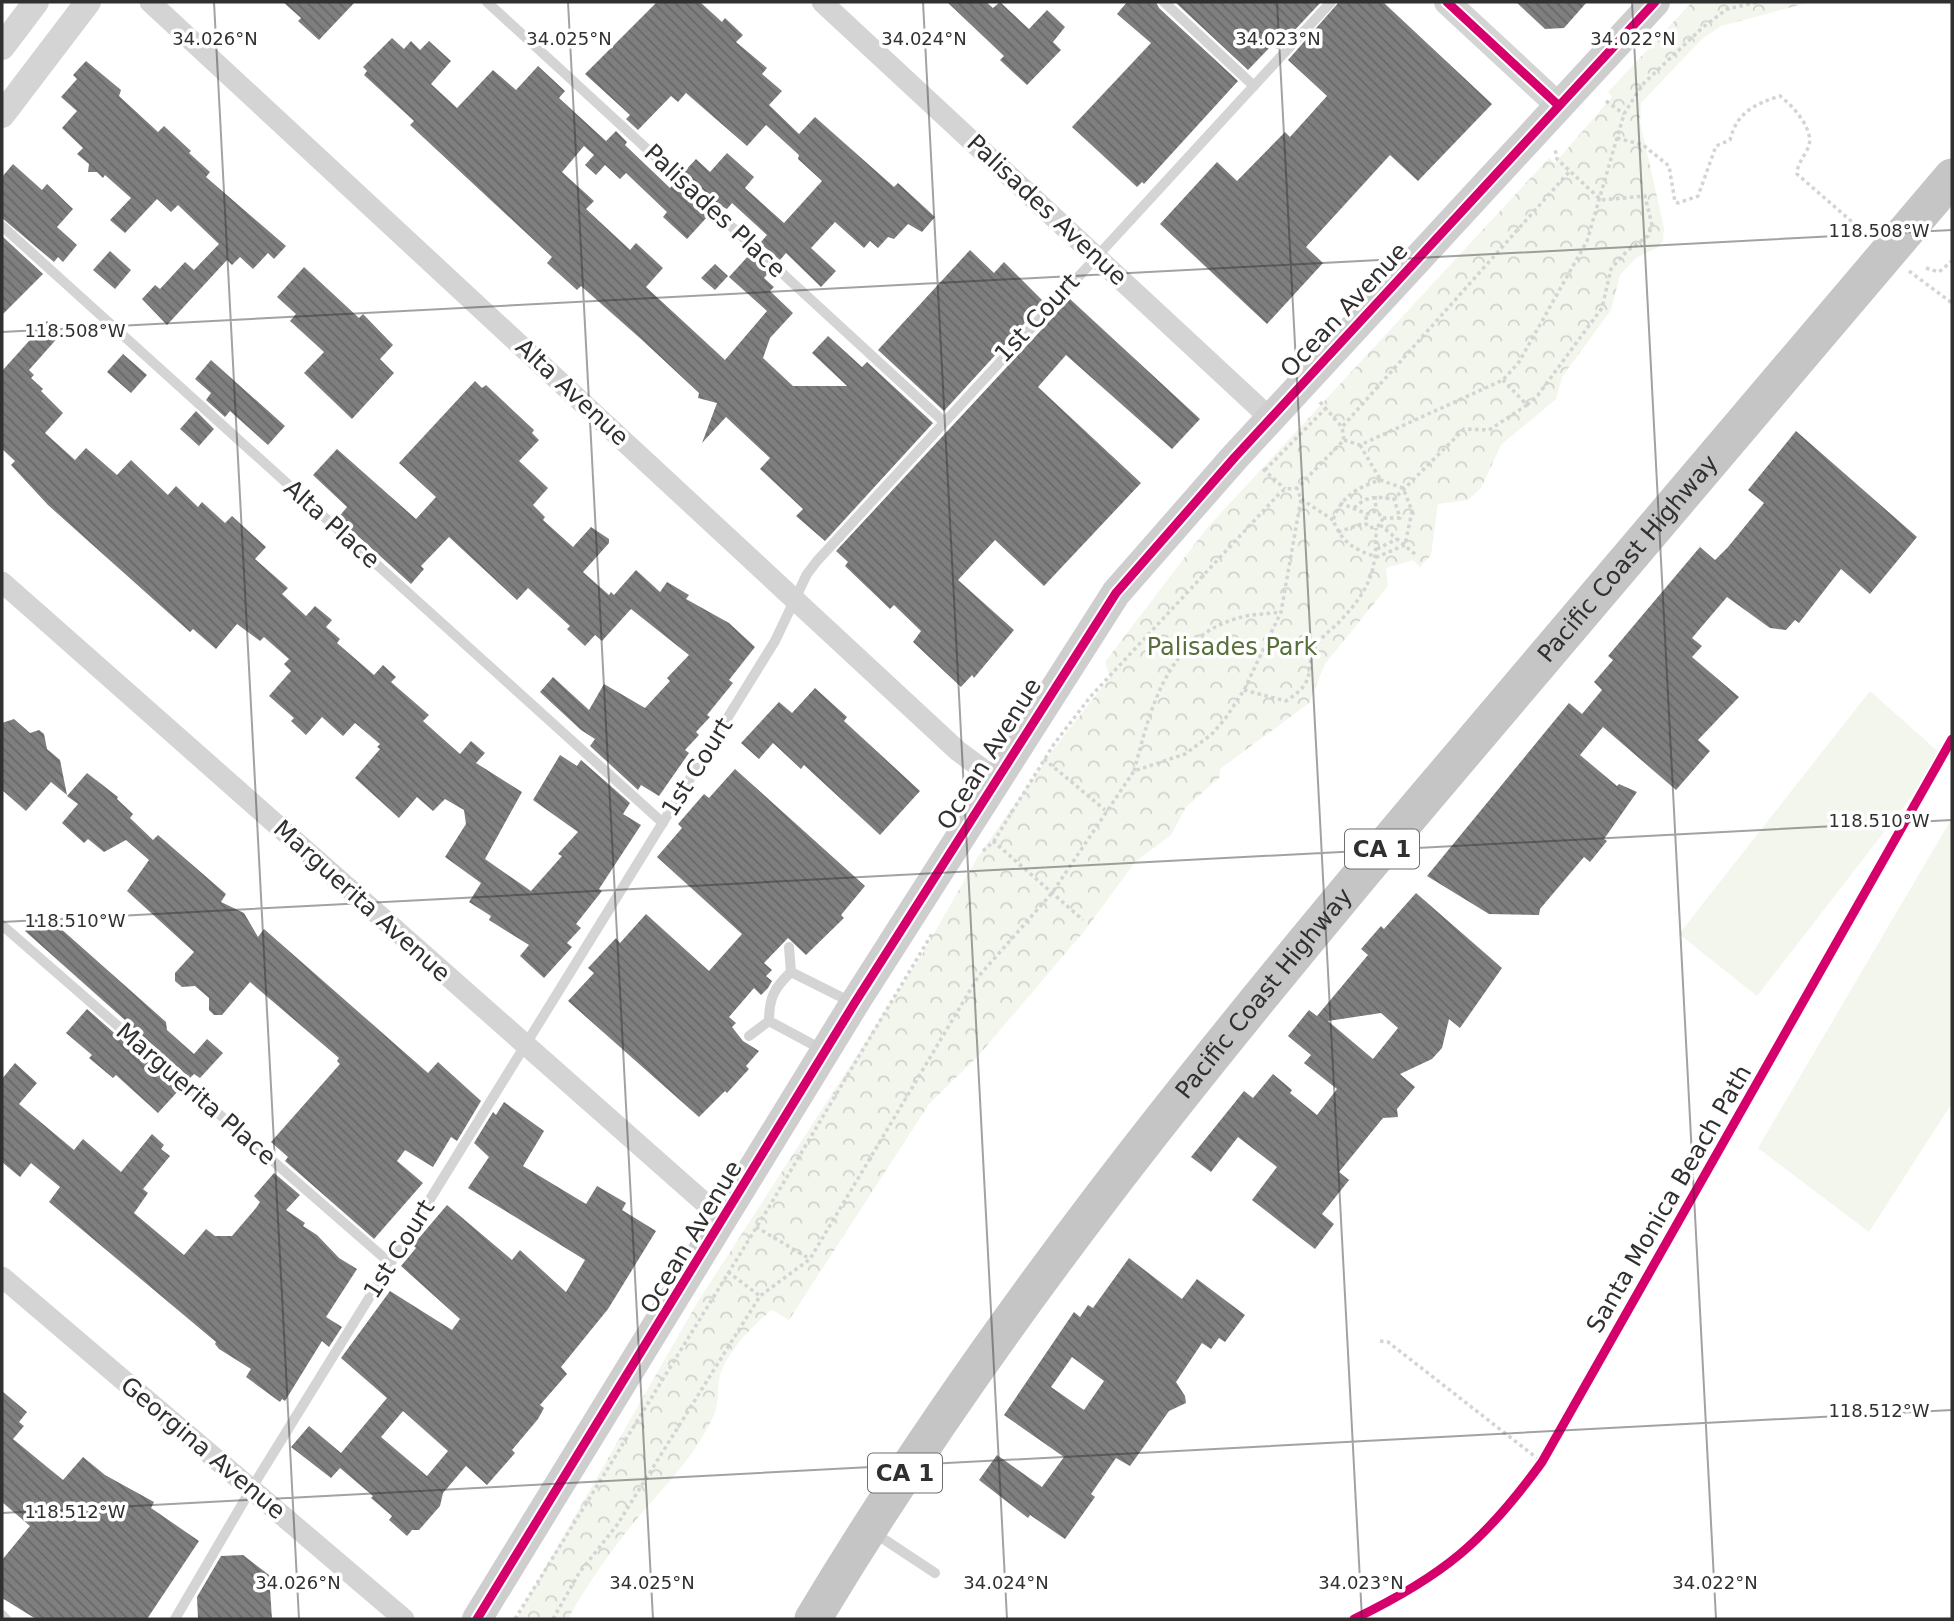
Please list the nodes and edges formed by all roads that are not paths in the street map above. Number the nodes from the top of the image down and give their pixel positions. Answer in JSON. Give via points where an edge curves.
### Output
{"nodes":[{"id":1,"x":36,"y":2,"type":"edge"},
{"id":2,"x":88,"y":2,"type":"edge"},
{"id":3,"x":150,"y":2,"type":"edge"},
{"id":4,"x":487,"y":2,"type":"edge"},
{"id":5,"x":822,"y":2,"type":"edge"},
{"id":6,"x":1164,"y":2,"type":"edge"},
{"id":7,"x":1331,"y":2,"type":"edge"},
{"id":8,"x":1447,"y":2,"type":"edge"},
{"id":9,"x":1656,"y":2,"type":"edge"},
{"id":10,"x":2,"y":47,"type":"edge"},
{"id":11,"x":1254,"y":86,"type":"junction"},
{"id":12,"x":1558,"y":105,"type":"junction"},
{"id":13,"x":2,"y":115,"type":"edge"},
{"id":14,"x":1952,"y":177,"type":"edge"},
{"id":15,"x":2,"y":226,"type":"edge"},
{"id":16,"x":1097,"y":254,"type":"junction"},
{"id":17,"x":1271,"y":419,"type":"junction"},
{"id":18,"x":943,"y":421,"type":"junction"},
{"id":19,"x":2,"y":582,"type":"edge"},
{"id":20,"x":796,"y":598,"type":"junction"},
{"id":21,"x":996,"y":779,"type":"junction"},
{"id":22,"x":663,"y":823,"type":"junction"},
{"id":23,"x":2,"y":925,"type":"edge"},
{"id":24,"x":789,"y":947,"type":"dead end"},
{"id":25,"x":791,"y":972,"type":"junction"},
{"id":26,"x":854,"y":1004,"type":"junction"},
{"id":27,"x":769,"y":1021,"type":"junction"},
{"id":28,"x":749,"y":1036,"type":"dead end"},
{"id":29,"x":526,"y":1046,"type":"junction"},
{"id":30,"x":825,"y":1052,"type":"junction"},
{"id":31,"x":723,"y":1220,"type":"junction"},
{"id":32,"x":390,"y":1263,"type":"junction"},
{"id":33,"x":2,"y":1277,"type":"edge"},
{"id":34,"x":251,"y":1489,"type":"junction"},
{"id":35,"x":867,"y":1528,"type":"junction"},
{"id":36,"x":935,"y":1573,"type":"dead end"},
{"id":37,"x":2,"y":1615,"type":"edge"},
{"id":38,"x":6,"y":1619,"type":"edge"},
{"id":39,"x":176,"y":1619,"type":"edge"},
{"id":40,"x":404,"y":1619,"type":"edge"},
{"id":41,"x":477,"y":1619,"type":"edge"},
{"id":42,"x":813,"y":1619,"type":"edge"}],
"edges":[{"from":1,"to":10,"type":"street"},
{"from":2,"to":13,"type":"street"},
{"from":3,"to":20,"type":"street","name":"Alta Avenue"},
{"from":4,"to":18,"type":"lane","name":"Palisades Place"},
{"from":5,"to":16,"type":"street","name":"Palisades Avenue"},
{"from":6,"to":11,"type":"lane"},
{"from":7,"to":11,"type":"lane","name":"1st Court"},
{"from":8,"to":12,"type":"street"},
{"from":9,"to":12,"type":"main road","name":"Ocean Avenue"},
{"from":11,"to":16,"type":"lane","name":"1st Court"},
{"from":12,"to":17,"type":"main road","name":"Ocean Avenue"},
{"from":14,"to":35,"type":"highway","name":"Pacific Coast Highway","number":"CA 1","via":[[1272,980],[1125,1165]]},
{"from":15,"to":22,"type":"lane","name":"Alta Place"},
{"from":16,"to":17,"type":"street","name":"Palisades Avenue"},
{"from":16,"to":18,"type":"lane","name":"1st Court"},
{"from":17,"to":21,"type":"main road","name":"Ocean Avenue","via":[[1116,593]]},
{"from":18,"to":20,"type":"lane","name":"1st Court","via":[[817,561]]},
{"from":19,"to":29,"type":"street","name":"Marguerita Avenue"},
{"from":20,"to":21,"type":"street","name":"Alta Avenue","via":[[958,751]]},
{"from":20,"to":22,"type":"lane","name":"1st Court"},
{"from":21,"to":26,"type":"main road","name":"Ocean Avenue"},
{"from":22,"to":29,"type":"lane","name":"1st Court"},
{"from":23,"to":32,"type":"lane","name":"Marguerita Place"},
{"from":24,"to":25,"type":"lane"},
{"from":25,"to":26,"type":"lane"},
{"from":25,"to":27,"type":"lane","via":[[769,1000]]},
{"from":26,"to":30,"type":"main road","name":"Ocean Avenue"},
{"from":27,"to":28,"type":"lane"},
{"from":27,"to":30,"type":"lane"},
{"from":29,"to":31,"type":"street","name":"Marguerita Avenue"},
{"from":29,"to":32,"type":"lane","name":"1st Court"},
{"from":30,"to":31,"type":"main road","name":"Ocean Avenue"},
{"from":31,"to":41,"type":"main road","name":"Ocean Avenue"},
{"from":32,"to":34,"type":"lane","name":"1st Court"},
{"from":33,"to":34,"type":"street","name":"Georgina Avenue"},
{"from":34,"to":39,"type":"lane","name":"1st Court"},
{"from":34,"to":40,"type":"street","name":"Georgina Avenue"},
{"from":35,"to":36,"type":"lane"},
{"from":35,"to":42,"type":"highway","name":"Pacific Coast Highway","number":"CA 1"},
{"from":37,"to":38,"type":"lane"}]}
